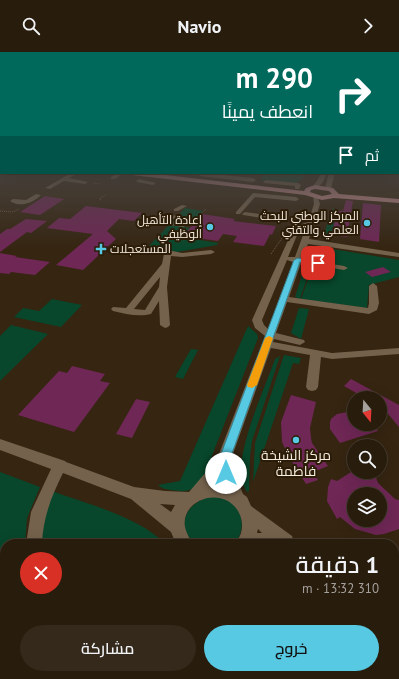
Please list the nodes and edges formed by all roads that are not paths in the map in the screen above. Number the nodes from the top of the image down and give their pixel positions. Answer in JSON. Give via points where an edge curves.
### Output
{"nodes":[{"id":1,"x":310,"y":190,"type":"edge"},
{"id":2,"x":331,"y":190,"type":"edge"},
{"id":3,"x":335,"y":194,"type":"junction"},
{"id":4,"x":296,"y":199,"type":"dead end"},
{"id":5,"x":316,"y":200,"type":"junction"},
{"id":6,"x":399,"y":200,"type":"edge"},
{"id":7,"x":184,"y":206,"type":"dead end"},
{"id":8,"x":176,"y":210,"type":"dead end"},
{"id":9,"x":170,"y":217,"type":"dead end"},
{"id":10,"x":275,"y":218,"type":"dead end"},
{"id":11,"x":164,"y":223,"type":"dead end"},
{"id":12,"x":311,"y":223,"type":"junction"},
{"id":13,"x":305,"y":241,"type":"junction"},
{"id":14,"x":211,"y":252,"type":"dead end"},
{"id":15,"x":399,"y":255,"type":"edge"},
{"id":16,"x":284,"y":258,"type":"junction"},
{"id":17,"x":298,"y":260,"type":"junction"},
{"id":18,"x":167,"y":264,"type":"junction"},
{"id":19,"x":344,"y":268,"type":"dead end"},
{"id":20,"x":373,"y":286,"type":"dead end"},
{"id":21,"x":163,"y":287,"type":"junction"},
{"id":22,"x":283,"y":298,"type":"junction"},
{"id":23,"x":116,"y":309,"type":"dead end"},
{"id":24,"x":128,"y":312,"type":"junction"},
{"id":25,"x":165,"y":325,"type":"dead end"},
{"id":26,"x":269,"y":340,"type":"junction"},
{"id":27,"x":300,"y":342,"type":"dead end"},
{"id":28,"x":399,"y":351,"type":"edge"},
{"id":29,"x":316,"y":354,"type":"junction"},
{"id":30,"x":312,"y":388,"type":"dead end"},
{"id":31,"x":0,"y":444,"type":"edge"},
{"id":32,"x":223,"y":462,"type":"junction"},
{"id":33,"x":60,"y":465,"type":"junction"},
{"id":34,"x":134,"y":494,"type":"junction"},
{"id":35,"x":192,"y":496,"type":"junction"},
{"id":36,"x":236,"y":496,"type":"junction"},
{"id":37,"x":248,"y":512,"type":"junction"},
{"id":38,"x":177,"y":527,"type":"junction"},
{"id":39,"x":34,"y":539,"type":"edge"},
{"id":40,"x":181,"y":539,"type":"edge"},
{"id":41,"x":247,"y":539,"type":"edge"},
{"id":42,"x":283,"y":539,"type":"edge"}],
"edges":[{"from":1,"to":5,"type":"main road"},
{"from":2,"to":3,"type":"main road"},
{"from":3,"to":5,"type":"main road"},
{"from":3,"to":6,"type":"main road"},
{"from":4,"to":10,"type":"street","via":[[253,194],[242,214]]},
{"from":5,"to":12,"type":"street"},
{"from":7,"to":8,"type":"street"},
{"from":9,"to":11,"type":"street","via":[[187,219],[183,225]]},
{"from":12,"to":13,"type":"street"},
{"from":12,"to":16,"type":"street","via":[[297,227]]},
{"from":13,"to":15,"type":"street"},
{"from":13,"to":17,"type":"street"},
{"from":14,"to":18,"type":"street","via":[[194,255],[166,252]]},
{"from":16,"to":17,"type":"street"},
{"from":16,"to":26,"type":"street","via":[[257,320]]},
{"from":17,"to":19,"type":"street"},
{"from":17,"to":22,"type":"street"},
{"from":18,"to":21,"type":"street"},
{"from":18,"to":24,"type":"street"},
{"from":20,"to":22,"type":"street","via":[[373,307],[372,310],[366,311]]},
{"from":21,"to":24,"type":"street","via":[[148,312]]},
{"from":21,"to":25,"type":"street"},
{"from":22,"to":26,"type":"street"},
{"from":23,"to":24,"type":"street"},
{"from":26,"to":27,"type":"street"},
{"from":26,"to":29,"type":"street"},
{"from":26,"to":32,"type":"street"},
{"from":28,"to":29,"type":"street","via":[[341,357]]},
{"from":29,"to":30,"type":"street"},
{"from":31,"to":33,"type":"street"},
{"from":32,"to":35,"type":"street"},
{"from":32,"to":36,"type":"street"},
{"from":33,"to":34,"type":"street"},
{"from":33,"to":39,"type":"street","via":[[39,508]]},
{"from":34,"to":35,"type":"street","via":[[165,498]]},
{"from":34,"to":38,"type":"street"},
{"from":35,"to":36,"type":"street","via":[[208,490]]},
{"from":35,"to":38,"type":"street","via":[[177,516]]},
{"from":36,"to":37,"type":"street"},
{"from":37,"to":41,"type":"street","via":[[250,526]]},
{"from":37,"to":42,"type":"street"},
{"from":38,"to":40,"type":"street"}]}
